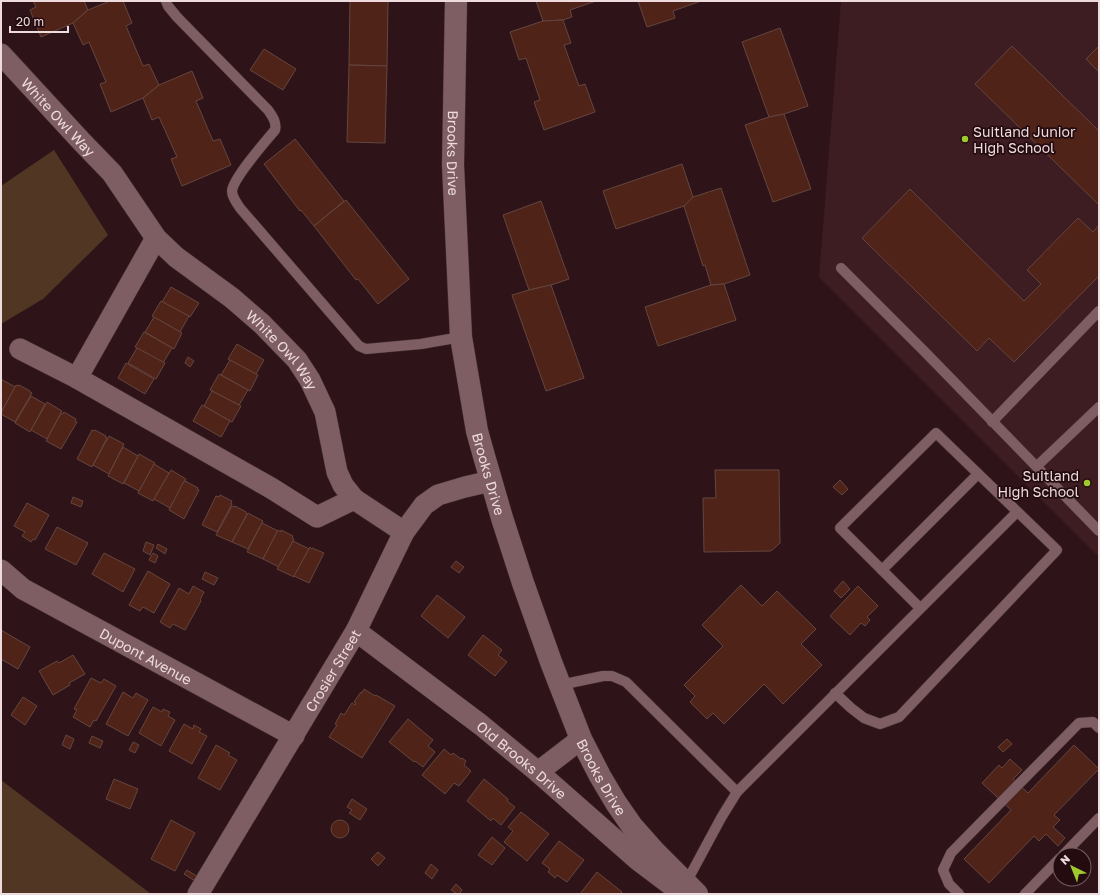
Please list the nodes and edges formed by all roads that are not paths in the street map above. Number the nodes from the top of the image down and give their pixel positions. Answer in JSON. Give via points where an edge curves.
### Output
{"nodes":[{"id":1,"x":166,"y":1,"type":"edge"},
{"id":2,"x":456,"y":1,"type":"edge"},
{"id":3,"x":1,"y":54,"type":"edge"},
{"id":4,"x":156,"y":238,"type":"junction"},
{"id":5,"x":841,"y":268,"type":"dead end"},
{"id":6,"x":1099,"y":312,"type":"edge"},
{"id":7,"x":460,"y":337,"type":"junction"},
{"id":8,"x":20,"y":349,"type":"dead end"},
{"id":9,"x":76,"y":378,"type":"junction"},
{"id":10,"x":1099,"y":407,"type":"edge"},
{"id":11,"x":992,"y":422,"type":"junction"},
{"id":12,"x":1037,"y":466,"type":"junction"},
{"id":13,"x":978,"y":474,"type":"junction"},
{"id":14,"x":491,"y":481,"type":"junction"},
{"id":15,"x":354,"y":500,"type":"junction"},
{"id":16,"x":1017,"y":512,"type":"junction"},
{"id":17,"x":1099,"y":531,"type":"edge"},
{"id":18,"x":404,"y":532,"type":"junction"},
{"id":19,"x":1,"y":570,"type":"edge"},
{"id":20,"x":882,"y":570,"type":"junction"},
{"id":21,"x":920,"y":608,"type":"junction"},
{"id":22,"x":356,"y":631,"type":"junction"},
{"id":23,"x":560,"y":685,"type":"junction"},
{"id":24,"x":835,"y":693,"type":"junction"},
{"id":25,"x":1099,"y":728,"type":"edge"},
{"id":26,"x":294,"y":736,"type":"junction"},
{"id":27,"x":581,"y":739,"type":"junction"},
{"id":28,"x":538,"y":772,"type":"junction"},
{"id":29,"x":737,"y":792,"type":"junction"},
{"id":30,"x":1099,"y":818,"type":"edge"},
{"id":31,"x":1071,"y":847,"type":"edge"},
{"id":32,"x":1052,"y":866,"type":"edge"},
{"id":33,"x":689,"y":890,"type":"edge"},
{"id":34,"x":198,"y":894,"type":"edge"},
{"id":35,"x":959,"y":894,"type":"edge"},
{"id":36,"x":1025,"y":894,"type":"edge"}],
"edges":[{"from":1,"to":7,"type":"lane","via":[[177,17],[268,110],[276,125],[275,130],[243,170],[232,189],[233,196],[240,208],[359,346],[366,349],[421,344]]},
{"from":2,"to":7,"type":"street","name":"Brooks Drive","via":[[453,165]]},
{"from":3,"to":4,"type":"street","name":"White Owl Way","via":[[112,173]]},
{"from":4,"to":9,"type":"street"},
{"from":4,"to":15,"type":"street","name":"White Owl Way","via":[[176,257],[232,298],[262,324],[296,360],[310,380],[326,412],[337,472]]},
{"from":5,"to":11,"type":"lane"},
{"from":6,"to":11,"type":"lane"},
{"from":7,"to":14,"type":"street","name":"Brooks Drive","via":[[477,431]]},
{"from":8,"to":9,"type":"street"},
{"from":9,"to":15,"type":"street","via":[[271,488],[317,517]]},
{"from":10,"to":12,"type":"lane"},
{"from":11,"to":12,"type":"lane"},
{"from":12,"to":17,"type":"lane"},
{"from":13,"to":16,"type":"lane"},
{"from":13,"to":20,"type":"lane"},
{"from":13,"to":20,"type":"lane","via":[[936,433],[840,528]]},
{"from":14,"to":18,"type":"street","name":"Crosier Street","via":[[438,495],[424,505]]},
{"from":14,"to":23,"type":"street","name":"Brooks Drive"},
{"from":15,"to":18,"type":"street","name":"White Owl Way"},
{"from":16,"to":21,"type":"lane"},
{"from":16,"to":24,"type":"lane","via":[[1057,550],[898,717],[880,724],[864,718]]},
{"from":18,"to":22,"type":"street","name":"Crosier Street"},
{"from":19,"to":26,"type":"street","name":"Dupont Avenue","via":[[23,589]]},
{"from":20,"to":21,"type":"lane"},
{"from":21,"to":24,"type":"lane"},
{"from":22,"to":26,"type":"street","name":"Crosier Street"},
{"from":22,"to":28,"type":"street","name":"Old Brooks Drive","via":[[481,725]]},
{"from":23,"to":27,"type":"street","name":"Brooks Drive"},
{"from":23,"to":29,"type":"lane","via":[[602,676],[612,676],[626,682]]},
{"from":24,"to":29,"type":"lane"},
{"from":25,"to":35,"type":"lane","via":[[1093,722],[1079,723],[952,853],[943,870],[949,884]]},
{"from":26,"to":34,"type":"street","name":"Crosier Street"},
{"from":27,"to":28,"type":"street"},
{"from":27,"to":33,"type":"street","name":"Brooks Drive","via":[[600,776],[632,826]]},
{"from":28,"to":33,"type":"street","name":"Old Brooks Drive","via":[[638,860]]},
{"from":29,"to":33,"type":"lane","via":[[720,818]]},
{"from":30,"to":31,"type":"lane"},
{"from":32,"to":36,"type":"lane"}]}
